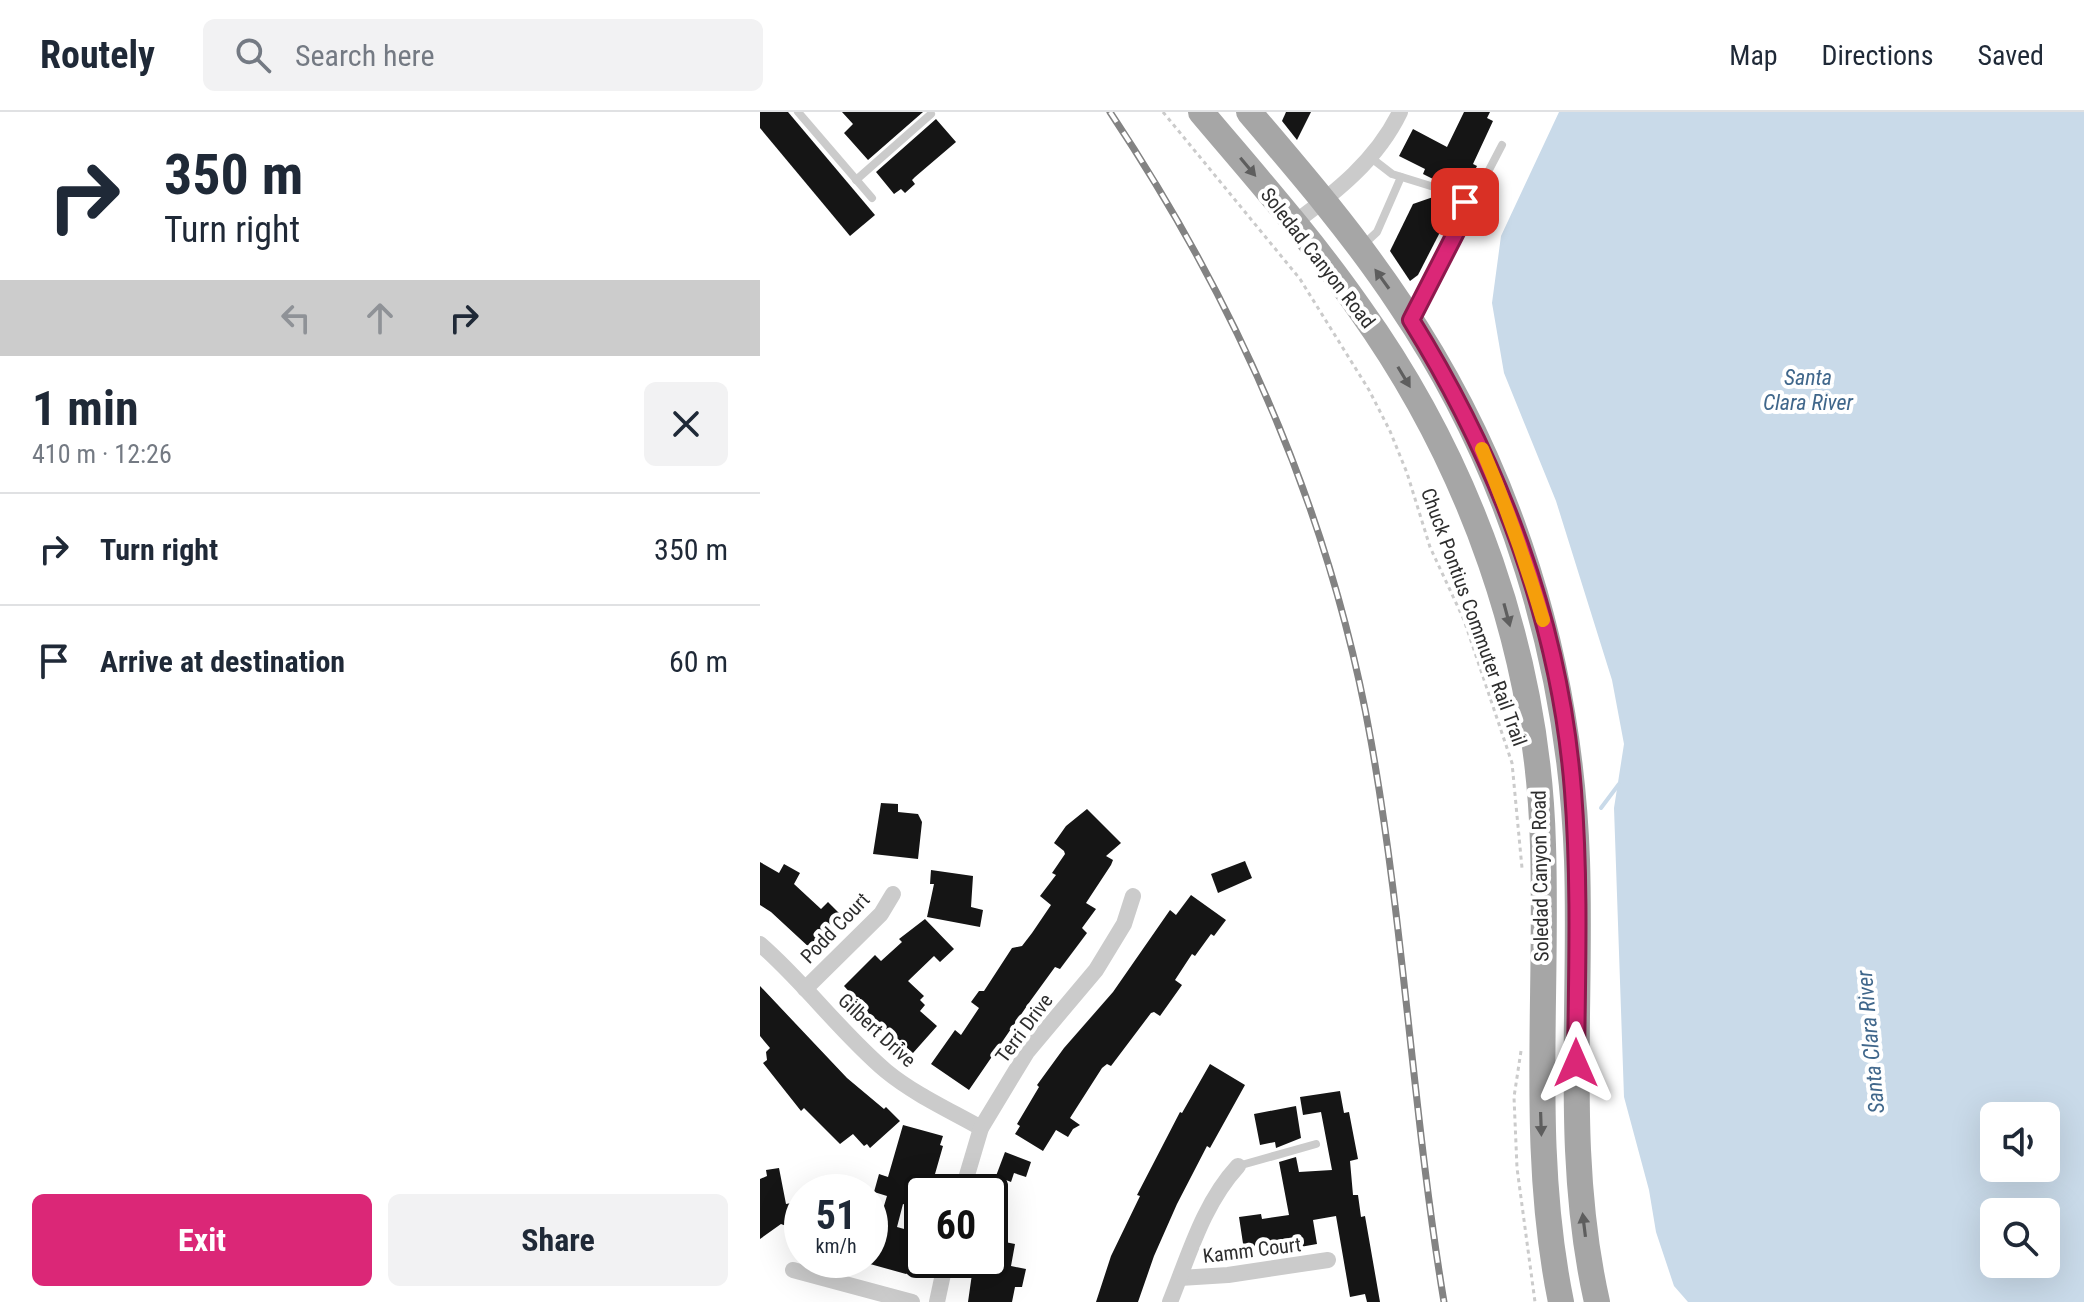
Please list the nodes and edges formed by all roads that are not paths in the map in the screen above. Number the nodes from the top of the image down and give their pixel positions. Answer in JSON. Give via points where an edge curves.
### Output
{"nodes":[{"id":1,"x":798,"y":112,"type":"edge"},
{"id":2,"x":1201,"y":112,"type":"edge"},
{"id":3,"x":1249,"y":112,"type":"edge"},
{"id":4,"x":1400,"y":112,"type":"edge"},
{"id":5,"x":931,"y":114,"type":"dead end"},
{"id":6,"x":1502,"y":145,"type":"dead end"},
{"id":7,"x":1370,"y":157,"type":"junction"},
{"id":8,"x":1401,"y":177,"type":"junction"},
{"id":9,"x":856,"y":180,"type":"junction"},
{"id":10,"x":872,"y":198,"type":"dead end"},
{"id":11,"x":1324,"y":200,"type":"junction"},
{"id":12,"x":1470,"y":205,"type":"junction"},
{"id":13,"x":1294,"y":223,"type":"junction"},
{"id":14,"x":1360,"y":247,"type":"junction"},
{"id":15,"x":1411,"y":320,"type":"junction"},
{"id":16,"x":893,"y":894,"type":"dead end"},
{"id":17,"x":1133,"y":896,"type":"dead end"},
{"id":18,"x":760,"y":944,"type":"edge"},
{"id":19,"x":805,"y":989,"type":"junction"},
{"id":20,"x":981,"y":1128,"type":"junction"},
{"id":21,"x":1316,"y":1144,"type":"dead end"},
{"id":22,"x":1238,"y":1166,"type":"joint"},
{"id":23,"x":967,"y":1174,"type":"edge"},
{"id":24,"x":1328,"y":1260,"type":"dead end"},
{"id":25,"x":823,"y":1278,"type":"edge"},
{"id":26,"x":942,"y":1278,"type":"edge"},
{"id":27,"x":1180,"y":1278,"type":"junction"},
{"id":28,"x":912,"y":1302,"type":"edge"},
{"id":29,"x":937,"y":1302,"type":"edge"},
{"id":30,"x":1170,"y":1302,"type":"edge"},
{"id":31,"x":1561,"y":1302,"type":"edge"},
{"id":32,"x":1597,"y":1302,"type":"edge"}],
"edges":[{"from":1,"to":9,"type":"lane"},
{"from":2,"to":13,"type":"main road","name":"Soledad Canyon Road","one_way":true},
{"from":3,"to":11,"type":"main road","name":"Soledad Canyon Road"},
{"from":4,"to":7,"type":"street","via":[[1388,138]]},
{"from":5,"to":9,"type":"lane"},
{"from":6,"to":12,"type":"lane"},
{"from":7,"to":8,"type":"lane"},
{"from":7,"to":11,"type":"street"},
{"from":8,"to":12,"type":"lane"},
{"from":8,"to":14,"type":"lane","via":[[1377,232]]},
{"from":9,"to":10,"type":"lane"},
{"from":11,"to":13,"type":"street"},
{"from":11,"to":14,"type":"main road","name":"Soledad Canyon Road"},
{"from":12,"to":15,"type":"lane"},
{"from":13,"to":31,"type":"main road","name":"Soledad Canyon Road","one_way":true,"via":[[1386,347],[1434,430],[1491,562],[1517,655],[1540,797],[1543,1170]]},
{"from":15,"to":14,"type":"main road","name":"Soledad Canyon Road","one_way":true},
{"from":32,"to":15,"type":"main road","name":"Soledad Canyon Road","one_way":true,"via":[[1578,1177],[1577,862],[1564,714],[1545,627],[1504,500],[1474,432]]},
{"from":16,"to":19,"type":"street","name":"Podd Court","via":[[881,914]]},
{"from":17,"to":20,"type":"street","name":"Terri Drive","via":[[1124,924],[1096,970],[1027,1052]]},
{"from":18,"to":19,"type":"street","name":"Gilbert Drive"},
{"from":19,"to":20,"type":"street","name":"Gilbert Drive","via":[[888,1073]]},
{"from":20,"to":23,"type":"street","name":"Terri Drive"},
{"from":21,"to":22,"type":"lane"},
{"from":22,"to":27,"type":"street","via":[[1220,1186]]},
{"from":24,"to":27,"type":"street","name":"Kamm Court"},
{"from":25,"to":28,"type":"street"},
{"from":26,"to":29,"type":"street"},
{"from":27,"to":30,"type":"street"}]}
